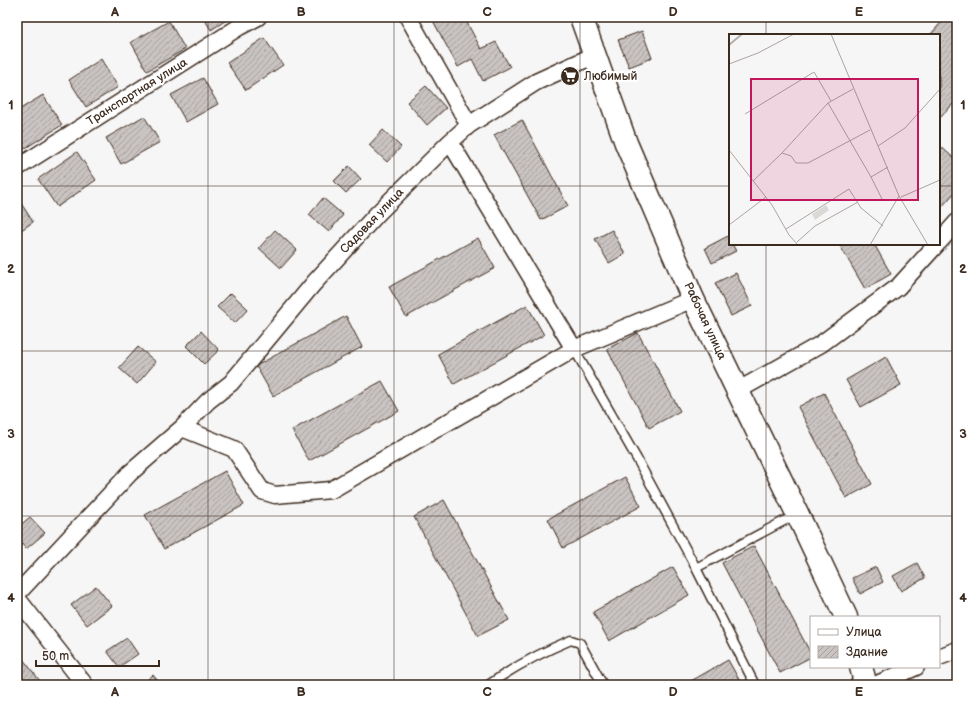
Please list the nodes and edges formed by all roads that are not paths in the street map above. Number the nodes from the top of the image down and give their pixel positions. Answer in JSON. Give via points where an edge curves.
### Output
{"nodes":[{"id":1,"x":258,"y":17,"type":"edge"},
{"id":2,"x":408,"y":17,"type":"edge"},
{"id":3,"x":581,"y":17,"type":"edge"},
{"id":4,"x":595,"y":55,"type":"junction"},
{"id":5,"x":469,"y":125,"type":"junction"},
{"id":6,"x":450,"y":142,"type":"junction"},
{"id":7,"x":17,"y":168,"type":"edge"},
{"id":8,"x":957,"y":222,"type":"edge"},
{"id":9,"x":940,"y":241,"type":"edge"},
{"id":10,"x":936,"y":245,"type":"edge"},
{"id":11,"x":693,"y":299,"type":"junction"},
{"id":12,"x":574,"y":349,"type":"junction"},
{"id":13,"x":737,"y":391,"type":"junction"},
{"id":14,"x":182,"y":428,"type":"junction"},
{"id":15,"x":798,"y":513,"type":"junction"},
{"id":16,"x":696,"y":568,"type":"junction"},
{"id":17,"x":17,"y":594,"type":"edge"},
{"id":18,"x":17,"y":598,"type":"edge"},
{"id":19,"x":846,"y":616,"type":"edge"},
{"id":20,"x":957,"y":650,"type":"edge"},
{"id":21,"x":940,"y":657,"type":"edge"},
{"id":22,"x":912,"y":668,"type":"edge"},
{"id":23,"x":867,"y":680,"type":"edge"},
{"id":24,"x":84,"y":685,"type":"edge"},
{"id":25,"x":488,"y":685,"type":"edge"},
{"id":26,"x":603,"y":685,"type":"edge"},
{"id":27,"x":755,"y":685,"type":"edge"}],
"edges":[{"from":1,"to":7,"type":"street","name":"Транспортная улица"},
{"from":2,"to":5,"type":"street"},
{"from":3,"to":4,"type":"main road","name":"Рабочая улица"},
{"from":4,"to":5,"type":"street","name":"Садовая улица","via":[[536,82]]},
{"from":4,"to":11,"type":"main road","name":"Рабочая улица","via":[[626,143]]},
{"from":5,"to":6,"type":"street","name":"Садовая улица"},
{"from":6,"to":12,"type":"street"},
{"from":6,"to":14,"type":"street","name":"Садовая улица","via":[[372,219],[314,283],[231,383],[208,401]]},
{"from":8,"to":9,"type":"street"},
{"from":10,"to":13,"type":"street","via":[[898,287],[827,340]]},
{"from":11,"to":12,"type":"street"},
{"from":11,"to":13,"type":"main road","name":"Рабочая улица"},
{"from":12,"to":14,"type":"street","via":[[331,490],[275,495],[262,491],[234,448]]},
{"from":12,"to":16,"type":"lane"},
{"from":13,"to":15,"type":"main road","name":"Рабочая улица"},
{"from":14,"to":17,"type":"street","name":"Садовая улица","via":[[130,473]]},
{"from":15,"to":16,"type":"lane"},
{"from":15,"to":19,"type":"main road","name":"Рабочая улица"},
{"from":16,"to":27,"type":"lane"},
{"from":18,"to":24,"type":"street"},
{"from":20,"to":21,"type":"street"},
{"from":22,"to":23,"type":"street"},
{"from":25,"to":26,"type":"lane","via":[[523,663],[571,640],[580,643]]}]}
